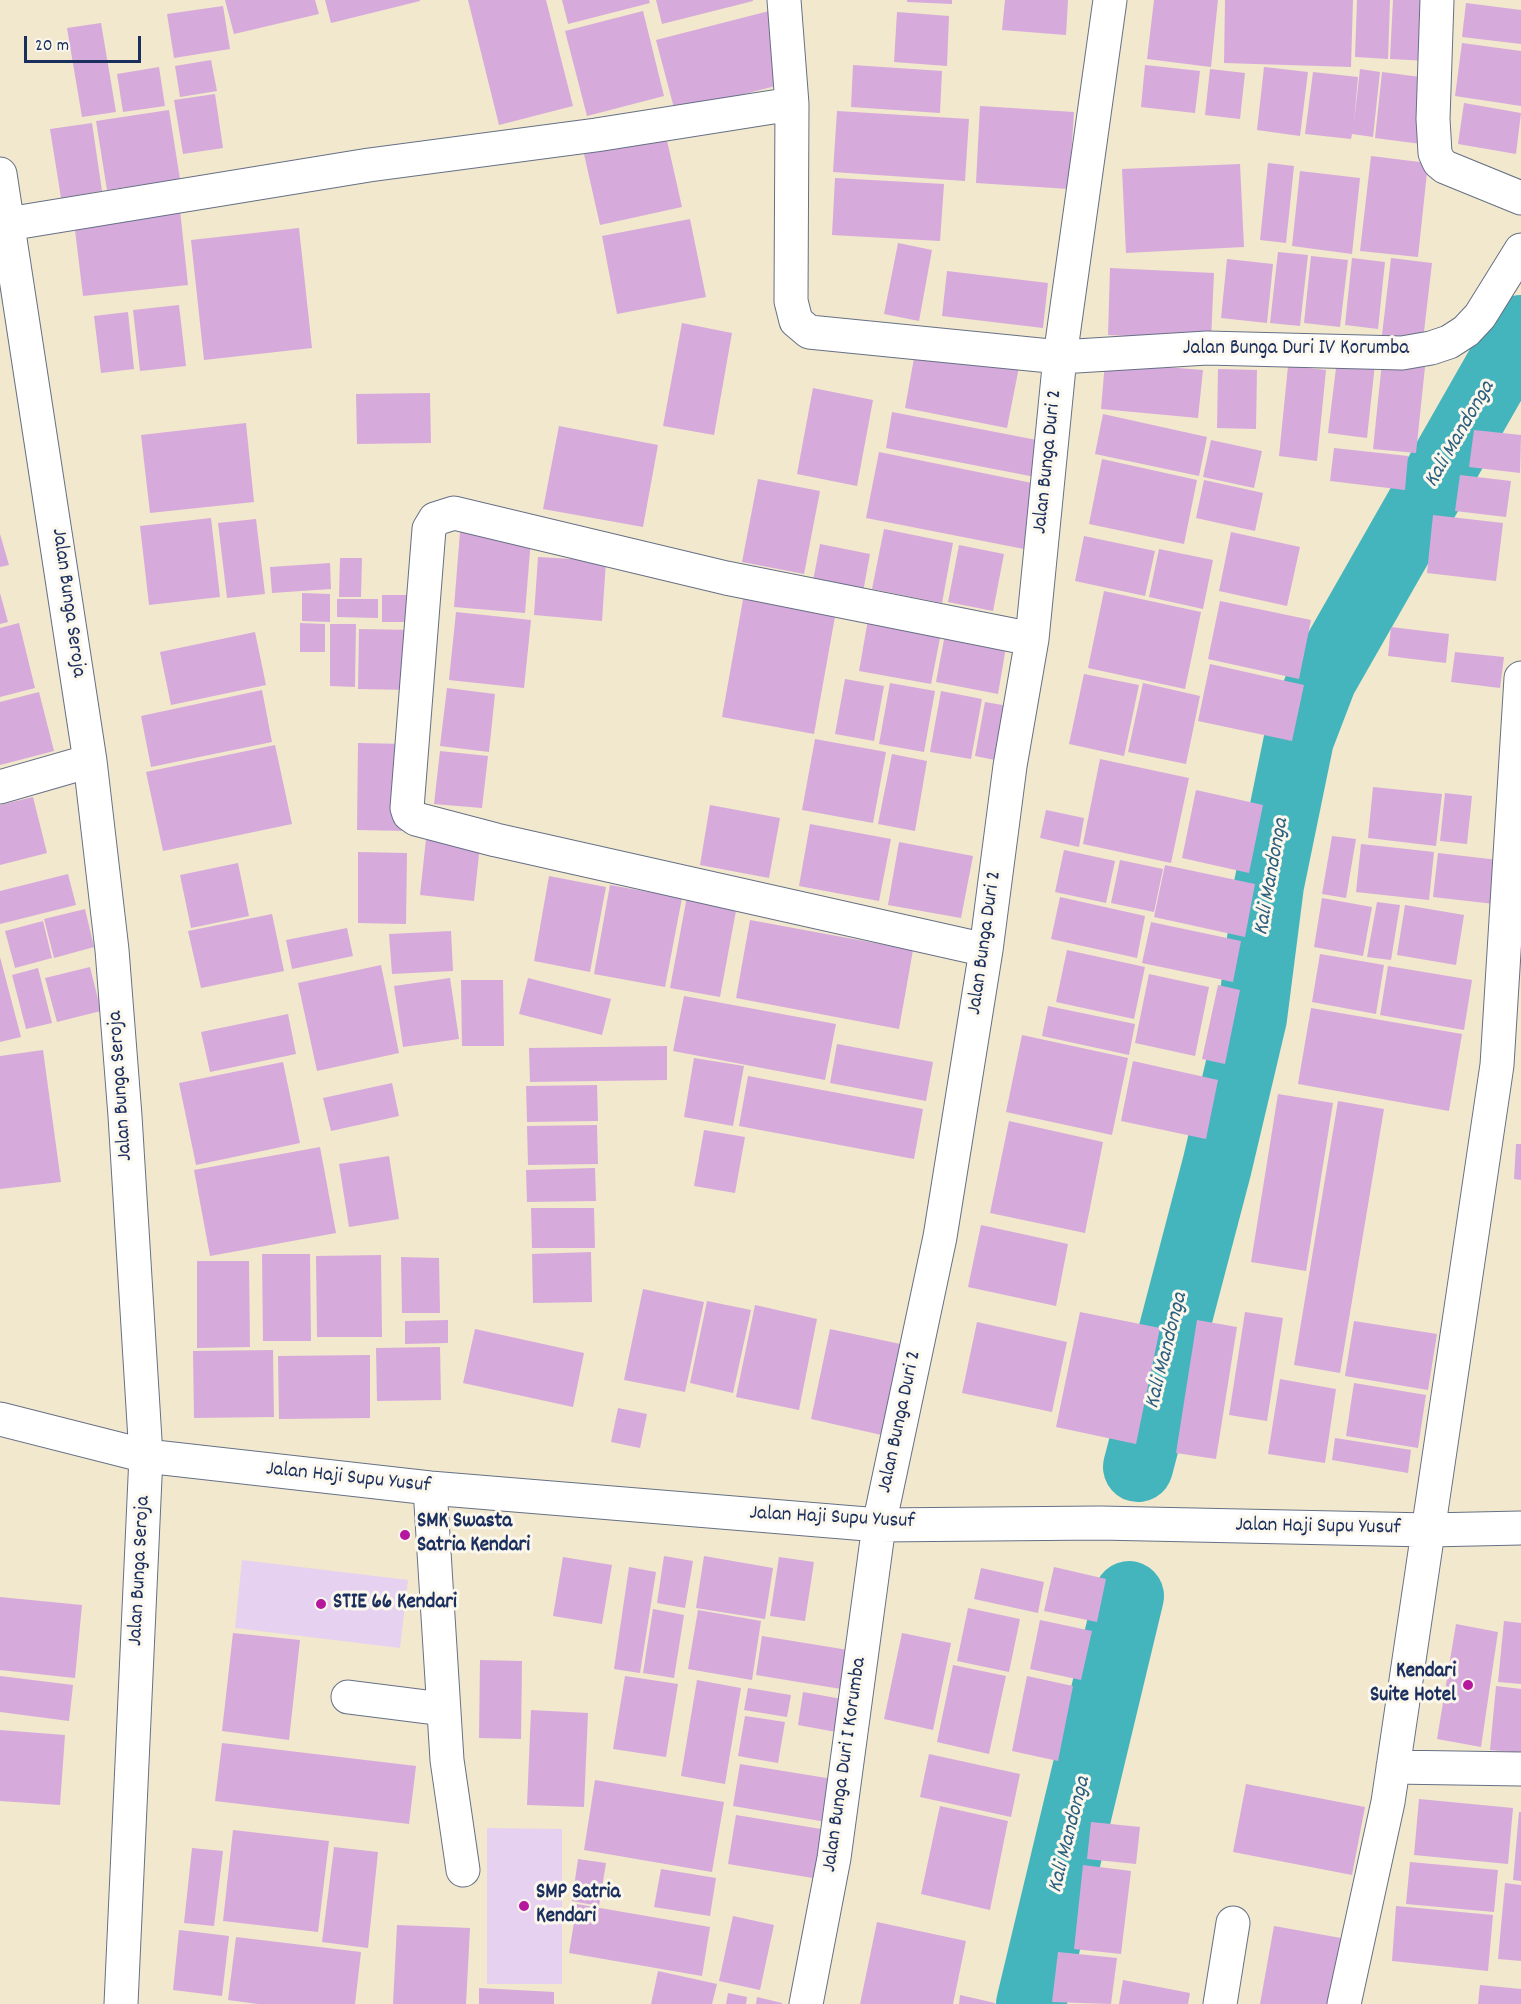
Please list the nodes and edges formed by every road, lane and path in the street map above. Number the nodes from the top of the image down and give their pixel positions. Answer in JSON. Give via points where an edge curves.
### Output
{"nodes":[{"id":1,"x":784,"y":0,"type":"edge"},
{"id":2,"x":1110,"y":0,"type":"edge"},
{"id":3,"x":1437,"y":0,"type":"edge"},
{"id":4,"x":792,"y":104,"type":"junction"},
{"id":5,"x":0,"y":174,"type":"edge"},
{"id":6,"x":1521,"y":198,"type":"edge"},
{"id":7,"x":8,"y":224,"type":"junction"},
{"id":8,"x":1521,"y":250,"type":"edge"},
{"id":9,"x":1060,"y":357,"type":"junction"},
{"id":10,"x":1032,"y":639,"type":"junction"},
{"id":11,"x":1521,"y":678,"type":"edge"},
{"id":12,"x":90,"y":761,"type":"junction"},
{"id":13,"x":0,"y":787,"type":"edge"},
{"id":14,"x":1516,"y":850,"type":"edge"},
{"id":15,"x":986,"y":950,"type":"junction"},
{"id":16,"x":1509,"y":1064,"type":"edge"},
{"id":17,"x":0,"y":1419,"type":"edge"},
{"id":18,"x":146,"y":1456,"type":"junction"},
{"id":19,"x":430,"y":1488,"type":"junction"},
{"id":20,"x":879,"y":1525,"type":"junction"},
{"id":21,"x":1521,"y":1528,"type":"edge"},
{"id":22,"x":1429,"y":1530,"type":"junction"},
{"id":23,"x":348,"y":1697,"type":"dead end"},
{"id":24,"x":443,"y":1709,"type":"junction"},
{"id":25,"x":1393,"y":1767,"type":"junction"},
{"id":26,"x":1521,"y":1769,"type":"edge"},
{"id":27,"x":463,"y":1870,"type":"dead end"},
{"id":28,"x":1233,"y":1923,"type":"dead end"},
{"id":29,"x":122,"y":2004,"type":"edge"},
{"id":30,"x":806,"y":2004,"type":"edge"},
{"id":31,"x":1220,"y":2004,"type":"edge"},
{"id":32,"x":1344,"y":2004,"type":"edge"}],
"edges":[{"from":1,"to":4,"type":"street","name":"Jalan Bunga Duri IV Korumba"},
{"from":2,"to":9,"type":"street","name":"Jalan Bunga Duri 2"},
{"from":3,"to":6,"type":"street","via":[[1435,153],[1445,167]]},
{"from":4,"to":7,"type":"street","via":[[369,165]]},
{"from":4,"to":9,"type":"street","name":"Jalan Bunga Duri IV Korumba","via":[[791,301],[799,326],[809,332]]},
{"from":5,"to":7,"type":"street","name":"Jalan Bunga Seroja"},
{"from":7,"to":12,"type":"street","name":"Jalan Bunga Seroja"},
{"from":8,"to":9,"type":"street","name":"Jalan Bunga Duri IV Korumba","via":[[1480,316],[1466,331],[1431,348],[1402,352],[1208,348]]},
{"from":9,"to":10,"type":"street","name":"Jalan Bunga Duri 2"},
{"from":10,"to":15,"type":"street","name":"Jalan Bunga Duri 2","via":[[1010,766]]},
{"from":10,"to":15,"type":"street","via":[[726,578],[454,513],[435,519],[429,529],[409,814],[426,823],[496,840]]},
{"from":11,"to":14,"type":"street"},
{"from":12,"to":13,"type":"street"},
{"from":12,"to":18,"type":"street","name":"Jalan Bunga Seroja","via":[[112,950]]},
{"from":14,"to":16,"type":"street"},
{"from":15,"to":20,"type":"street","name":"Jalan Bunga Duri 2","via":[[940,1237]]},
{"from":16,"to":22,"type":"street"},
{"from":17,"to":18,"type":"street","name":"Jalan Haji Supu Yusuf"},
{"from":18,"to":19,"type":"street","name":"Jalan Haji Supu Yusuf"},
{"from":18,"to":29,"type":"street","name":"Jalan Bunga Seroja"},
{"from":19,"to":20,"type":"street","name":"Jalan Haji Supu Yusuf"},
{"from":19,"to":24,"type":"street"},
{"from":20,"to":22,"type":"street","name":"Jalan Haji Supu Yusuf","via":[[1100,1523]]},
{"from":20,"to":30,"type":"street","name":"Jalan Bunga Duri I Korumba","via":[[834,1858]]},
{"from":21,"to":22,"type":"street","name":"Jalan Haji Supu Yusuf"},
{"from":22,"to":25,"type":"street"},
{"from":23,"to":24,"type":"street"},
{"from":24,"to":27,"type":"street"},
{"from":25,"to":26,"type":"street"},
{"from":25,"to":32,"type":"street"},
{"from":28,"to":31,"type":"street"}]}
